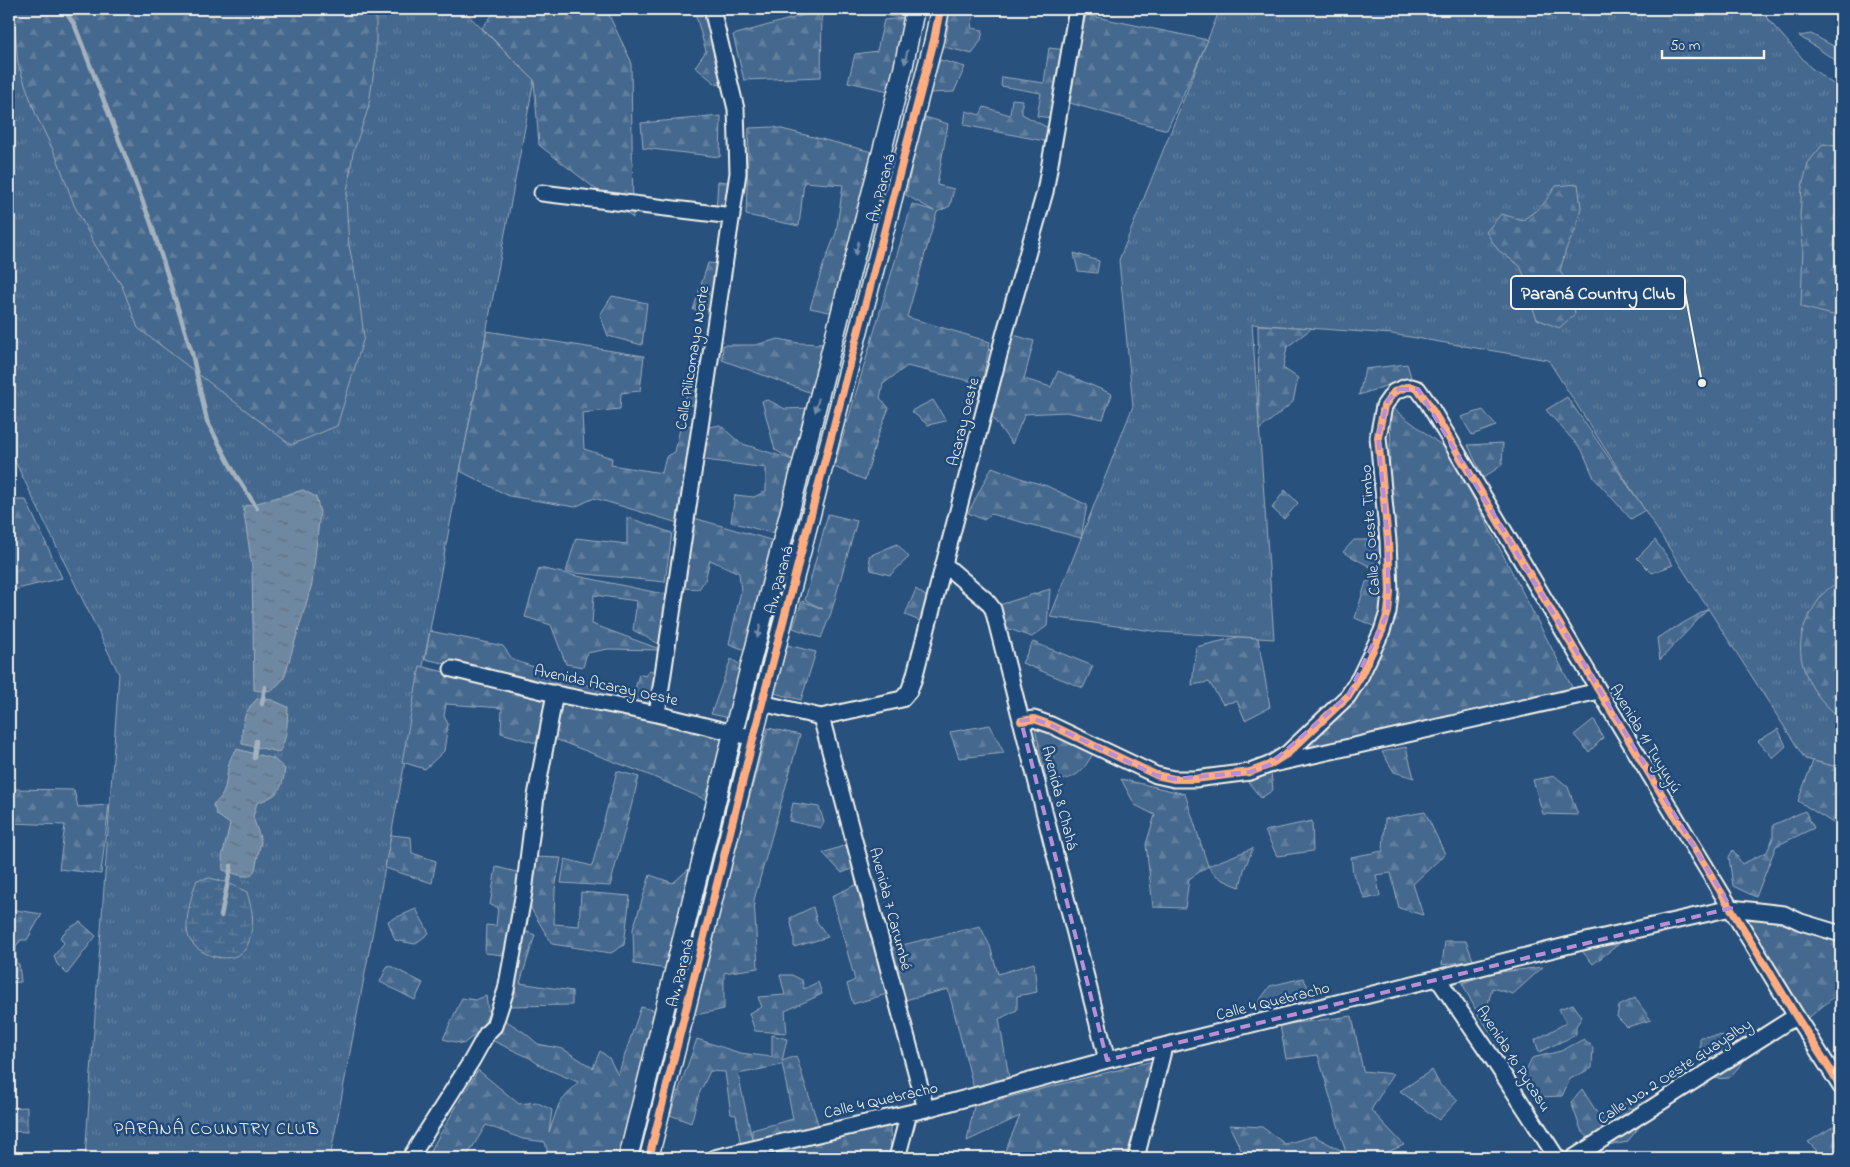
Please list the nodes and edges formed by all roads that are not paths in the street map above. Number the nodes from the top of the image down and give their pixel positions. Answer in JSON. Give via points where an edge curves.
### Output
{"nodes":[{"id":1,"x":712,"y":9,"type":"edge"},
{"id":2,"x":915,"y":9,"type":"edge"},
{"id":3,"x":940,"y":9,"type":"edge"},
{"id":4,"x":1077,"y":9,"type":"edge"},
{"id":5,"x":886,"y":135,"type":"junction"},
{"id":6,"x":908,"y":140,"type":"junction"},
{"id":7,"x":542,"y":193,"type":"dead end"},
{"id":8,"x":732,"y":216,"type":"junction"},
{"id":9,"x":1428,"y":403,"type":"joint"},
{"id":10,"x":945,"y":565,"type":"junction"},
{"id":11,"x":452,"y":669,"type":"dead end"},
{"id":12,"x":1599,"y":691,"type":"junction"},
{"id":13,"x":555,"y":693,"type":"junction"},
{"id":14,"x":762,"y":703,"type":"junction"},
{"id":15,"x":657,"y":714,"type":"junction"},
{"id":16,"x":821,"y":717,"type":"junction"},
{"id":17,"x":1022,"y":721,"type":"junction"},
{"id":18,"x":733,"y":733,"type":"junction"},
{"id":19,"x":754,"y":738,"type":"junction"},
{"id":20,"x":1269,"y":765,"type":"junction"},
{"id":21,"x":1731,"y":908,"type":"junction"},
{"id":22,"x":1841,"y":934,"type":"edge"},
{"id":23,"x":1438,"y":979,"type":"junction"},
{"id":24,"x":1796,"y":1016,"type":"junction"},
{"id":25,"x":1164,"y":1047,"type":"junction"},
{"id":26,"x":1107,"y":1060,"type":"junction"},
{"id":27,"x":1841,"y":1087,"type":"edge"},
{"id":28,"x":926,"y":1109,"type":"junction"},
{"id":29,"x":909,"y":1113,"type":"junction"},
{"id":30,"x":410,"y":1158,"type":"edge"},
{"id":31,"x":628,"y":1158,"type":"edge"},
{"id":32,"x":649,"y":1158,"type":"edge"},
{"id":33,"x":714,"y":1158,"type":"edge"},
{"id":34,"x":897,"y":1158,"type":"edge"},
{"id":35,"x":1136,"y":1158,"type":"edge"},
{"id":36,"x":1557,"y":1158,"type":"edge"},
{"id":37,"x":1573,"y":1158,"type":"edge"}],
"edges":[{"from":1,"to":8,"type":"street","name":"Calle Pilicomayo Norte","via":[[736,109],[738,173]]},
{"from":2,"to":5,"type":"street","name":"Av. Paraná","one_way":true},
{"from":3,"to":6,"type":"street","name":"Av. Paraná"},
{"from":4,"to":10,"type":"street","name":"Acaray Oeste","via":[[1045,192]]},
{"from":5,"to":6,"type":"street"},
{"from":5,"to":18,"type":"street","name":"Av. Paraná","one_way":true},
{"from":6,"to":14,"type":"street","name":"Av. Paraná"},
{"from":7,"to":8,"type":"street"},
{"from":8,"to":15,"type":"street","name":"Calle Pilicomayo Norte"},
{"from":9,"to":12,"type":"street","name":"Avenida 11 Tuyuyú"},
{"from":9,"to":20,"type":"street","name":"Calle 5 Oeste Timbo","via":[[1418,390],[1406,387],[1394,392],[1384,406],[1378,437],[1390,592],[1382,631],[1348,696],[1288,753]]},
{"from":10,"to":16,"type":"street","name":"Acaray Oeste","via":[[914,678],[906,696]]},
{"from":10,"to":17,"type":"street","name":"Avenida 8 Chahá","via":[[993,609]]},
{"from":11,"to":13,"type":"street","name":"Avenida Acaray Oeste"},
{"from":12,"to":20,"type":"street"},
{"from":12,"to":21,"type":"street","name":"Avenida 11 Tuyuyú"},
{"from":13,"to":15,"type":"street","name":"Avenida Acaray Oeste"},
{"from":13,"to":30,"type":"street","via":[[506,990],[494,1026]]},
{"from":14,"to":16,"type":"street","name":"Acaray Oeste"},
{"from":14,"to":19,"type":"street","name":"Av. Paraná"},
{"from":15,"to":18,"type":"street","name":"Avenida Acaray Oeste"},
{"from":16,"to":28,"type":"street","name":"Avenida 7 Carumbé"},
{"from":17,"to":20,"type":"street","name":"Calle 5 Oeste Timbo","via":[[1034,719],[1051,724],[1156,775],[1174,779],[1250,772]]},
{"from":17,"to":26,"type":"street","name":"Avenida 8 Chahá"},
{"from":18,"to":19,"type":"street","name":"Avenida Acaray Oeste"},
{"from":18,"to":31,"type":"street","name":"Av. Paraná"},
{"from":19,"to":32,"type":"street","name":"Av. Paraná"},
{"from":21,"to":22,"type":"street","name":"Calle 4 Quebracho","via":[[1784,914]]},
{"from":21,"to":23,"type":"street","name":"Calle 4 Quebracho"},
{"from":21,"to":24,"type":"street","name":"Avenida 11 Tuyuyú"},
{"from":23,"to":25,"type":"street","name":"Calle 4 Quebracho"},
{"from":23,"to":36,"type":"street","name":"Avenida 10 Pycasu"},
{"from":24,"to":27,"type":"street","name":"Avenida 11 Tuyuyú"},
{"from":24,"to":37,"type":"street","name":"Calle No. 2 Oeste Guayalby"},
{"from":25,"to":26,"type":"street","name":"Calle 4 Quebracho"},
{"from":25,"to":35,"type":"street"},
{"from":26,"to":28,"type":"street","name":"Calle 4 Quebracho"},
{"from":28,"to":29,"type":"street","name":"Calle 4 Quebracho"},
{"from":29,"to":33,"type":"street","name":"Calle 4 Quebracho"},
{"from":29,"to":34,"type":"street"}]}
